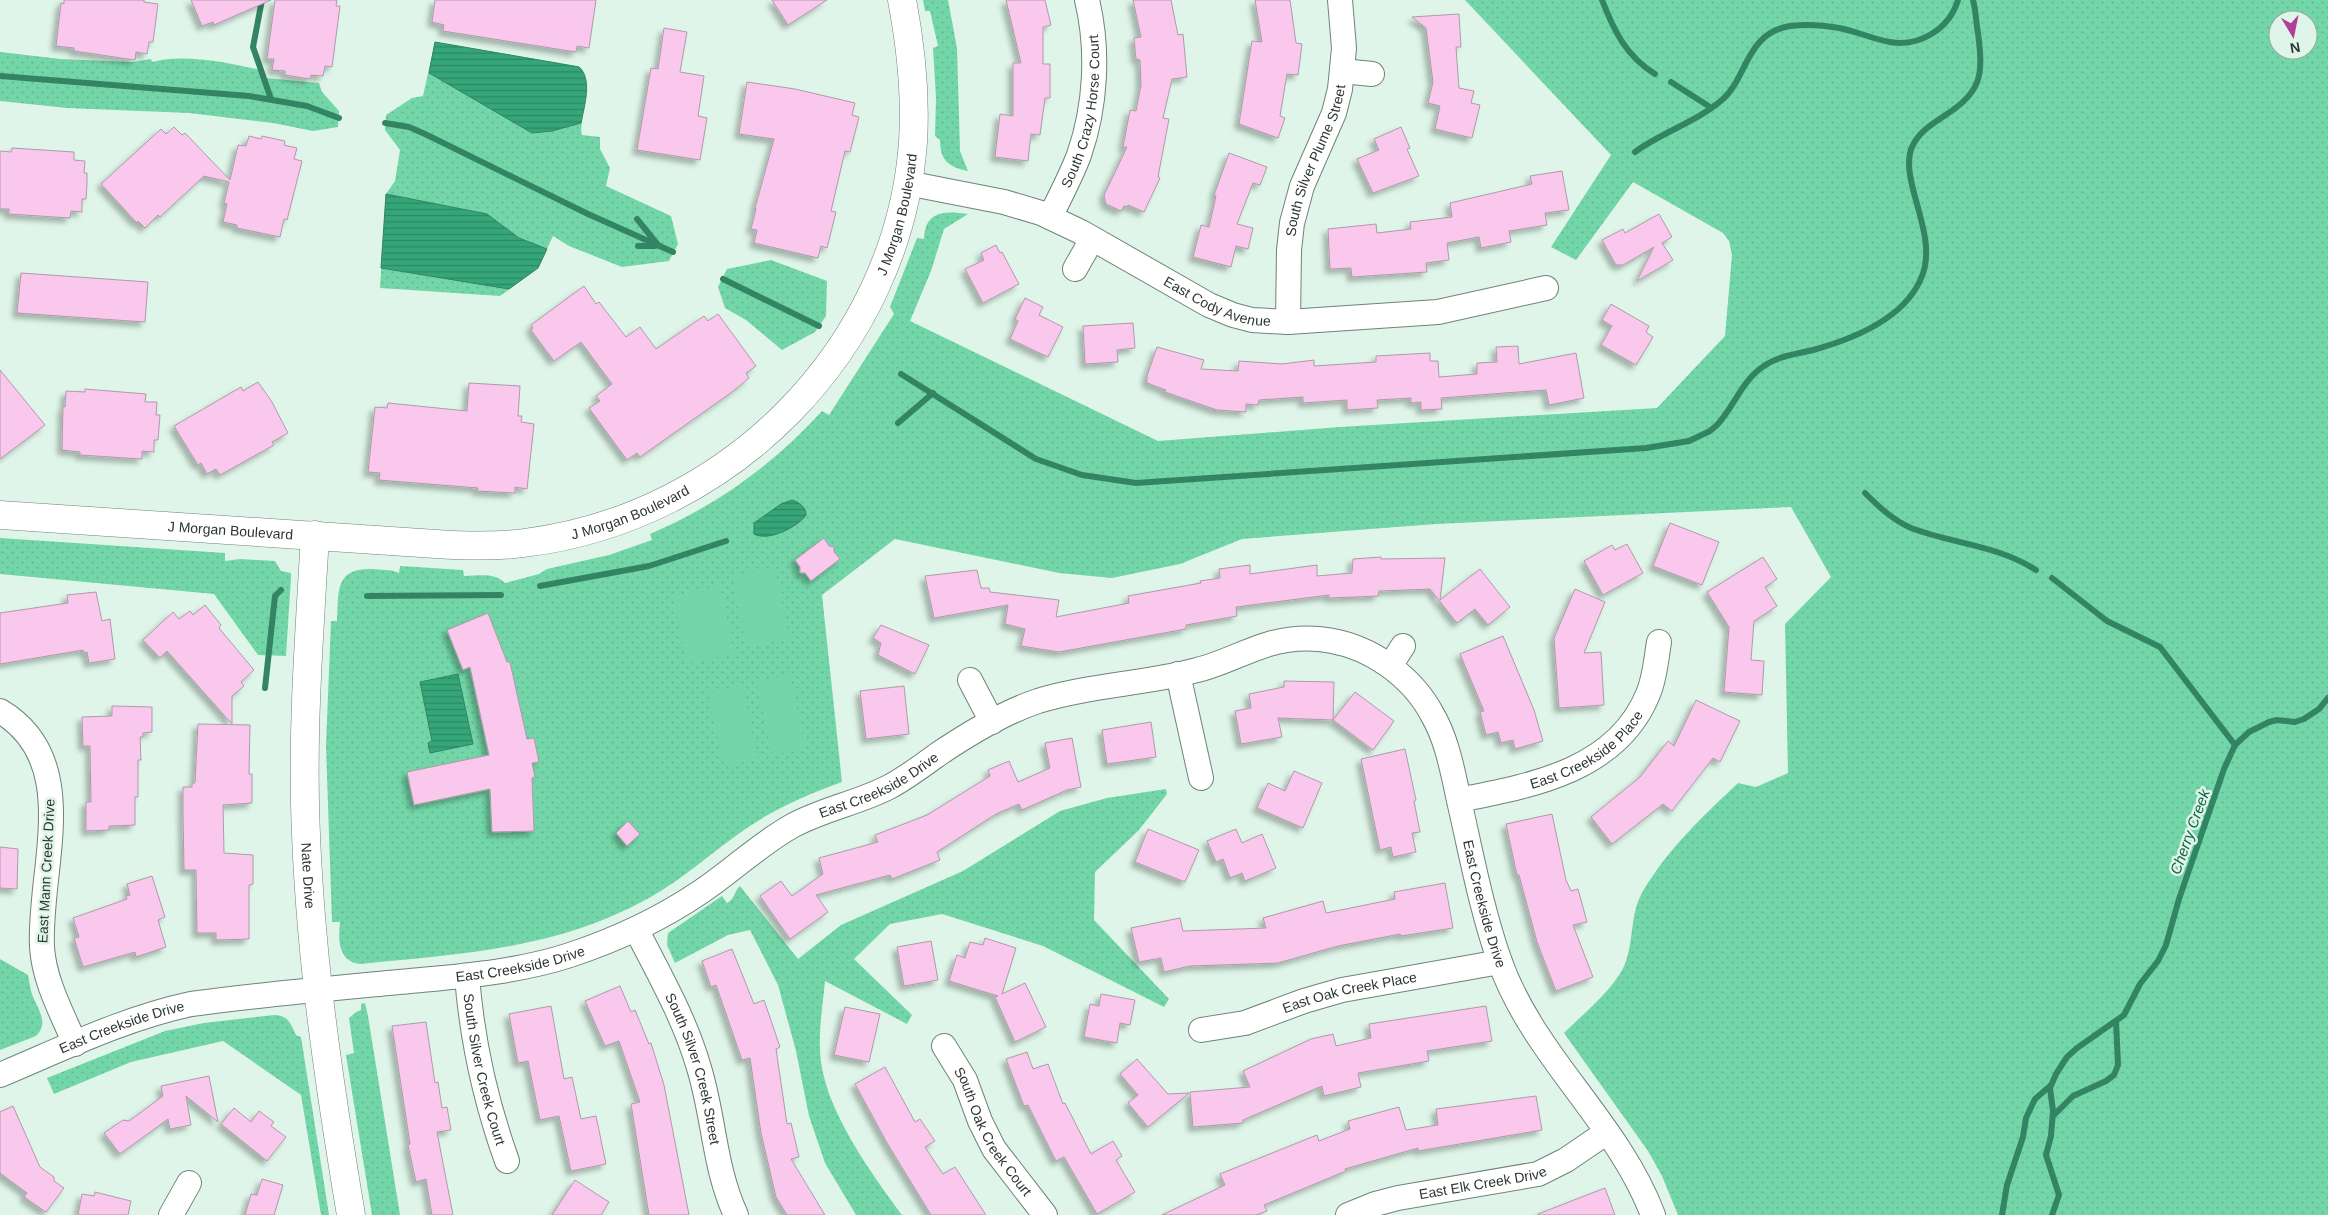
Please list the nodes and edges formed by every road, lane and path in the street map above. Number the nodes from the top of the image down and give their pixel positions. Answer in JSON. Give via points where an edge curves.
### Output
{"nodes":[{"id":1,"x":902,"y":0,"type":"edge"},
{"id":2,"x":1087,"y":0,"type":"edge"},
{"id":3,"x":1340,"y":0,"type":"edge"},
{"id":4,"x":1342,"y":71,"type":"junction"},
{"id":5,"x":1372,"y":74,"type":"dead end"},
{"id":6,"x":907,"y":183,"type":"junction"},
{"id":7,"x":1050,"y":217,"type":"junction"},
{"id":8,"x":1092,"y":239,"type":"junction"},
{"id":9,"x":1075,"y":269,"type":"dead end"},
{"id":10,"x":1546,"y":288,"type":"dead end"},
{"id":11,"x":1288,"y":322,"type":"junction"},
{"id":12,"x":0,"y":515,"type":"edge"},
{"id":13,"x":315,"y":535,"type":"junction"},
{"id":14,"x":1659,"y":642,"type":"dead end"},
{"id":15,"x":1403,"y":646,"type":"dead end"},
{"id":16,"x":1390,"y":666,"type":"junction"},
{"id":17,"x":1178,"y":674,"type":"junction"},
{"id":18,"x":970,"y":680,"type":"dead end"},
{"id":19,"x":0,"y":711,"type":"edge"},
{"id":20,"x":992,"y":722,"type":"junction"},
{"id":21,"x":1201,"y":778,"type":"dead end"},
{"id":22,"x":1458,"y":800,"type":"junction"},
{"id":23,"x":636,"y":929,"type":"junction"},
{"id":24,"x":1500,"y":962,"type":"junction"},
{"id":25,"x":466,"y":976,"type":"junction"},
{"id":26,"x":318,"y":990,"type":"junction"},
{"id":27,"x":1201,"y":1030,"type":"dead end"},
{"id":28,"x":75,"y":1044,"type":"junction"},
{"id":29,"x":944,"y":1046,"type":"dead end"},
{"id":30,"x":0,"y":1075,"type":"edge"},
{"id":31,"x":1607,"y":1132,"type":"junction"},
{"id":32,"x":507,"y":1161,"type":"dead end"},
{"id":33,"x":189,"y":1183,"type":"dead end"},
{"id":34,"x":1394,"y":1207,"type":"edge"},
{"id":35,"x":171,"y":1215,"type":"edge"},
{"id":36,"x":351,"y":1215,"type":"edge"},
{"id":37,"x":736,"y":1215,"type":"edge"},
{"id":38,"x":1045,"y":1215,"type":"edge"},
{"id":39,"x":1348,"y":1215,"type":"edge"},
{"id":40,"x":1653,"y":1215,"type":"edge"}],
"edges":[{"from":1,"to":6,"type":"street","name":"J Morgan Boulevard","via":[[911,50],[914,96],[913,144]]},
{"from":2,"to":7,"type":"street","name":"South Crazy Horse Court","via":[[1094,48],[1091,103],[1080,152]]},
{"from":3,"to":4,"type":"street","name":"South Silver Plume Street"},
{"from":4,"to":5,"type":"street"},
{"from":4,"to":11,"type":"street","name":"South Silver Plume Street","via":[[1337,105],[1309,168],[1292,223]]},
{"from":6,"to":7,"type":"street","name":"East Cody Avenue","via":[[1004,202]]},
{"from":6,"to":13,"type":"street","name":"J Morgan Boulevard","via":[[896,232],[877,284],[859,320],[828,368],[776,426],[706,478],[667,500],[620,520],[578,533],[527,543],[466,546]]},
{"from":7,"to":8,"type":"street","name":"East Cody Avenue"},
{"from":8,"to":9,"type":"street"},
{"from":8,"to":11,"type":"street","name":"East Cody Avenue","via":[[1225,312],[1252,320]]},
{"from":10,"to":11,"type":"street","name":"East Cody Avenue","via":[[1446,311]]},
{"from":12,"to":13,"type":"street","name":"J Morgan Boulevard"},
{"from":13,"to":26,"type":"street","name":"Nate Drive","via":[[305,788],[308,875]]},
{"from":14,"to":22,"type":"street","name":"East Creekside Place","via":[[1654,677],[1647,696],[1631,722],[1606,748],[1557,777]]},
{"from":15,"to":16,"type":"street"},
{"from":16,"to":17,"type":"street","name":"East Creekside Drive","via":[[1347,644],[1306,639],[1269,644],[1212,666]]},
{"from":16,"to":22,"type":"street","name":"East Creekside Drive","via":[[1413,686],[1432,713],[1446,746]]},
{"from":17,"to":20,"type":"street","name":"East Creekside Drive","via":[[1067,693],[1031,704]]},
{"from":17,"to":21,"type":"street"},
{"from":18,"to":20,"type":"street"},
{"from":19,"to":28,"type":"street","name":"East Mann Creek Drive","via":[[32,738],[47,773],[50,796],[42,928],[44,960],[46,975]]},
{"from":20,"to":23,"type":"street","name":"East Creekside Drive","via":[[889,787],[822,812],[786,830],[756,848],[695,896]]},
{"from":22,"to":24,"type":"street","name":"East Creekside Drive"},
{"from":23,"to":25,"type":"street","name":"East Creekside Drive","via":[[558,959]]},
{"from":23,"to":37,"type":"street","name":"South Silver Creek Street","via":[[697,1060],[722,1180]]},
{"from":24,"to":27,"type":"street","name":"East Oak Creek Place","via":[[1342,990],[1304,1000],[1245,1023]]},
{"from":24,"to":31,"type":"street","name":"East Creekside Drive","via":[[1536,1034]]},
{"from":25,"to":26,"type":"street","name":"East Creekside Drive"},
{"from":25,"to":32,"type":"street","name":"South Silver Creek Court","via":[[479,1071]]},
{"from":26,"to":28,"type":"street","name":"East Creekside Drive","via":[[181,1006]]},
{"from":26,"to":36,"type":"street","name":"Nate Drive","via":[[329,1083]]},
{"from":28,"to":30,"type":"street","name":"East Creekside Drive"},
{"from":29,"to":38,"type":"street","name":"South Oak Creek Court","via":[[965,1080],[994,1149]]},
{"from":31,"to":34,"type":"street","name":"East Elk Creek Drive","via":[[1566,1160],[1538,1174]]},
{"from":31,"to":40,"type":"street","name":"East Creekside Drive","via":[[1634,1173]]},
{"from":33,"to":35,"type":"street"},
{"from":34,"to":39,"type":"street","name":"East Elk Creek Drive"}]}
